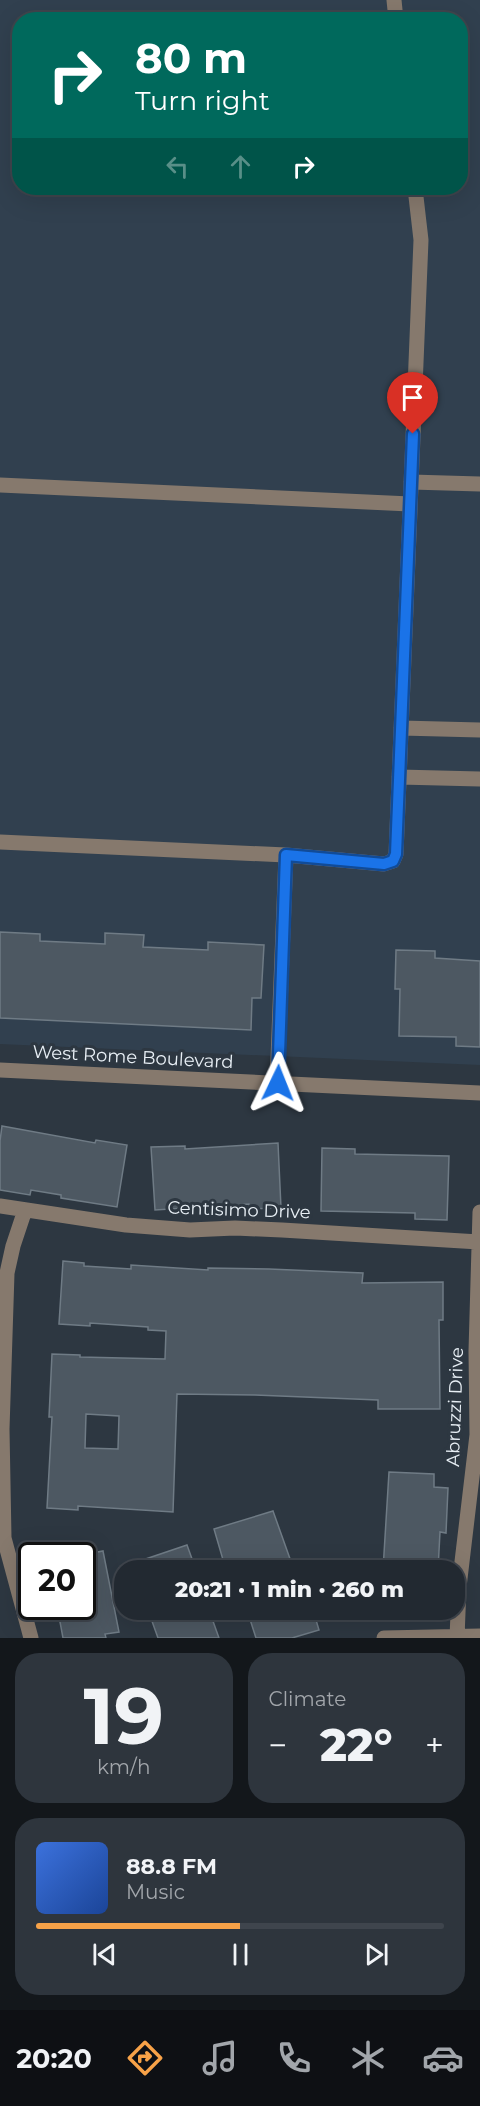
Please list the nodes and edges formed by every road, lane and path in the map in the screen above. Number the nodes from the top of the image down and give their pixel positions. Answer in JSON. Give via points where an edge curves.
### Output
{"nodes":[{"id":1,"x":416,"y":195,"type":"edge"},
{"id":2,"x":411,"y":482,"type":"junction"},
{"id":3,"x":480,"y":484,"type":"edge"},
{"id":4,"x":0,"y":485,"type":"edge"},
{"id":5,"x":410,"y":504,"type":"junction"},
{"id":6,"x":401,"y":728,"type":"junction"},
{"id":7,"x":480,"y":730,"type":"edge"},
{"id":8,"x":399,"y":777,"type":"junction"},
{"id":9,"x":480,"y":779,"type":"edge"},
{"id":10,"x":0,"y":842,"type":"edge"},
{"id":11,"x":286,"y":855,"type":"junction"},
{"id":12,"x":0,"y":1070,"type":"edge"},
{"id":13,"x":278,"y":1083,"type":"junction"},
{"id":14,"x":480,"y":1093,"type":"edge"},
{"id":15,"x":0,"y":1206,"type":"edge"},
{"id":16,"x":25,"y":1210,"type":"junction"},
{"id":17,"x":480,"y":1212,"type":"edge"},
{"id":18,"x":479,"y":1242,"type":"edge"},
{"id":19,"x":6,"y":1565,"type":"edge"},
{"id":20,"x":480,"y":1636,"type":"edge"},
{"id":21,"x":457,"y":1637,"type":"edge"},
{"id":22,"x":31,"y":1638,"type":"edge"},
{"id":23,"x":384,"y":1638,"type":"edge"}],
"edges":[{"from":1,"to":2,"type":"street","via":[[421,240]]},
{"from":2,"to":3,"type":"street"},
{"from":2,"to":5,"type":"street"},
{"from":4,"to":5,"type":"street"},
{"from":5,"to":6,"type":"street"},
{"from":6,"to":7,"type":"street"},
{"from":6,"to":8,"type":"street"},
{"from":8,"to":9,"type":"street"},
{"from":8,"to":11,"type":"street","via":[[393,861],[384,864]]},
{"from":10,"to":11,"type":"street"},
{"from":11,"to":13,"type":"street"},
{"from":12,"to":13,"type":"street","name":"West Rome Boulevard"},
{"from":13,"to":14,"type":"street","name":"West Rome Boulevard"},
{"from":15,"to":16,"type":"street","name":"Centisimo Drive"},
{"from":16,"to":18,"type":"street","name":"Centisimo Drive","via":[[190,1230],[235,1228]]},
{"from":16,"to":19,"type":"street","via":[[8,1273],[2,1382]]},
{"from":17,"to":18,"type":"street","name":"Abruzzi Drive"},
{"from":18,"to":21,"type":"street","name":"Abruzzi Drive","via":[[477,1435]]},
{"from":19,"to":22,"type":"street"},
{"from":20,"to":21,"type":"street"},
{"from":21,"to":23,"type":"street"}]}
